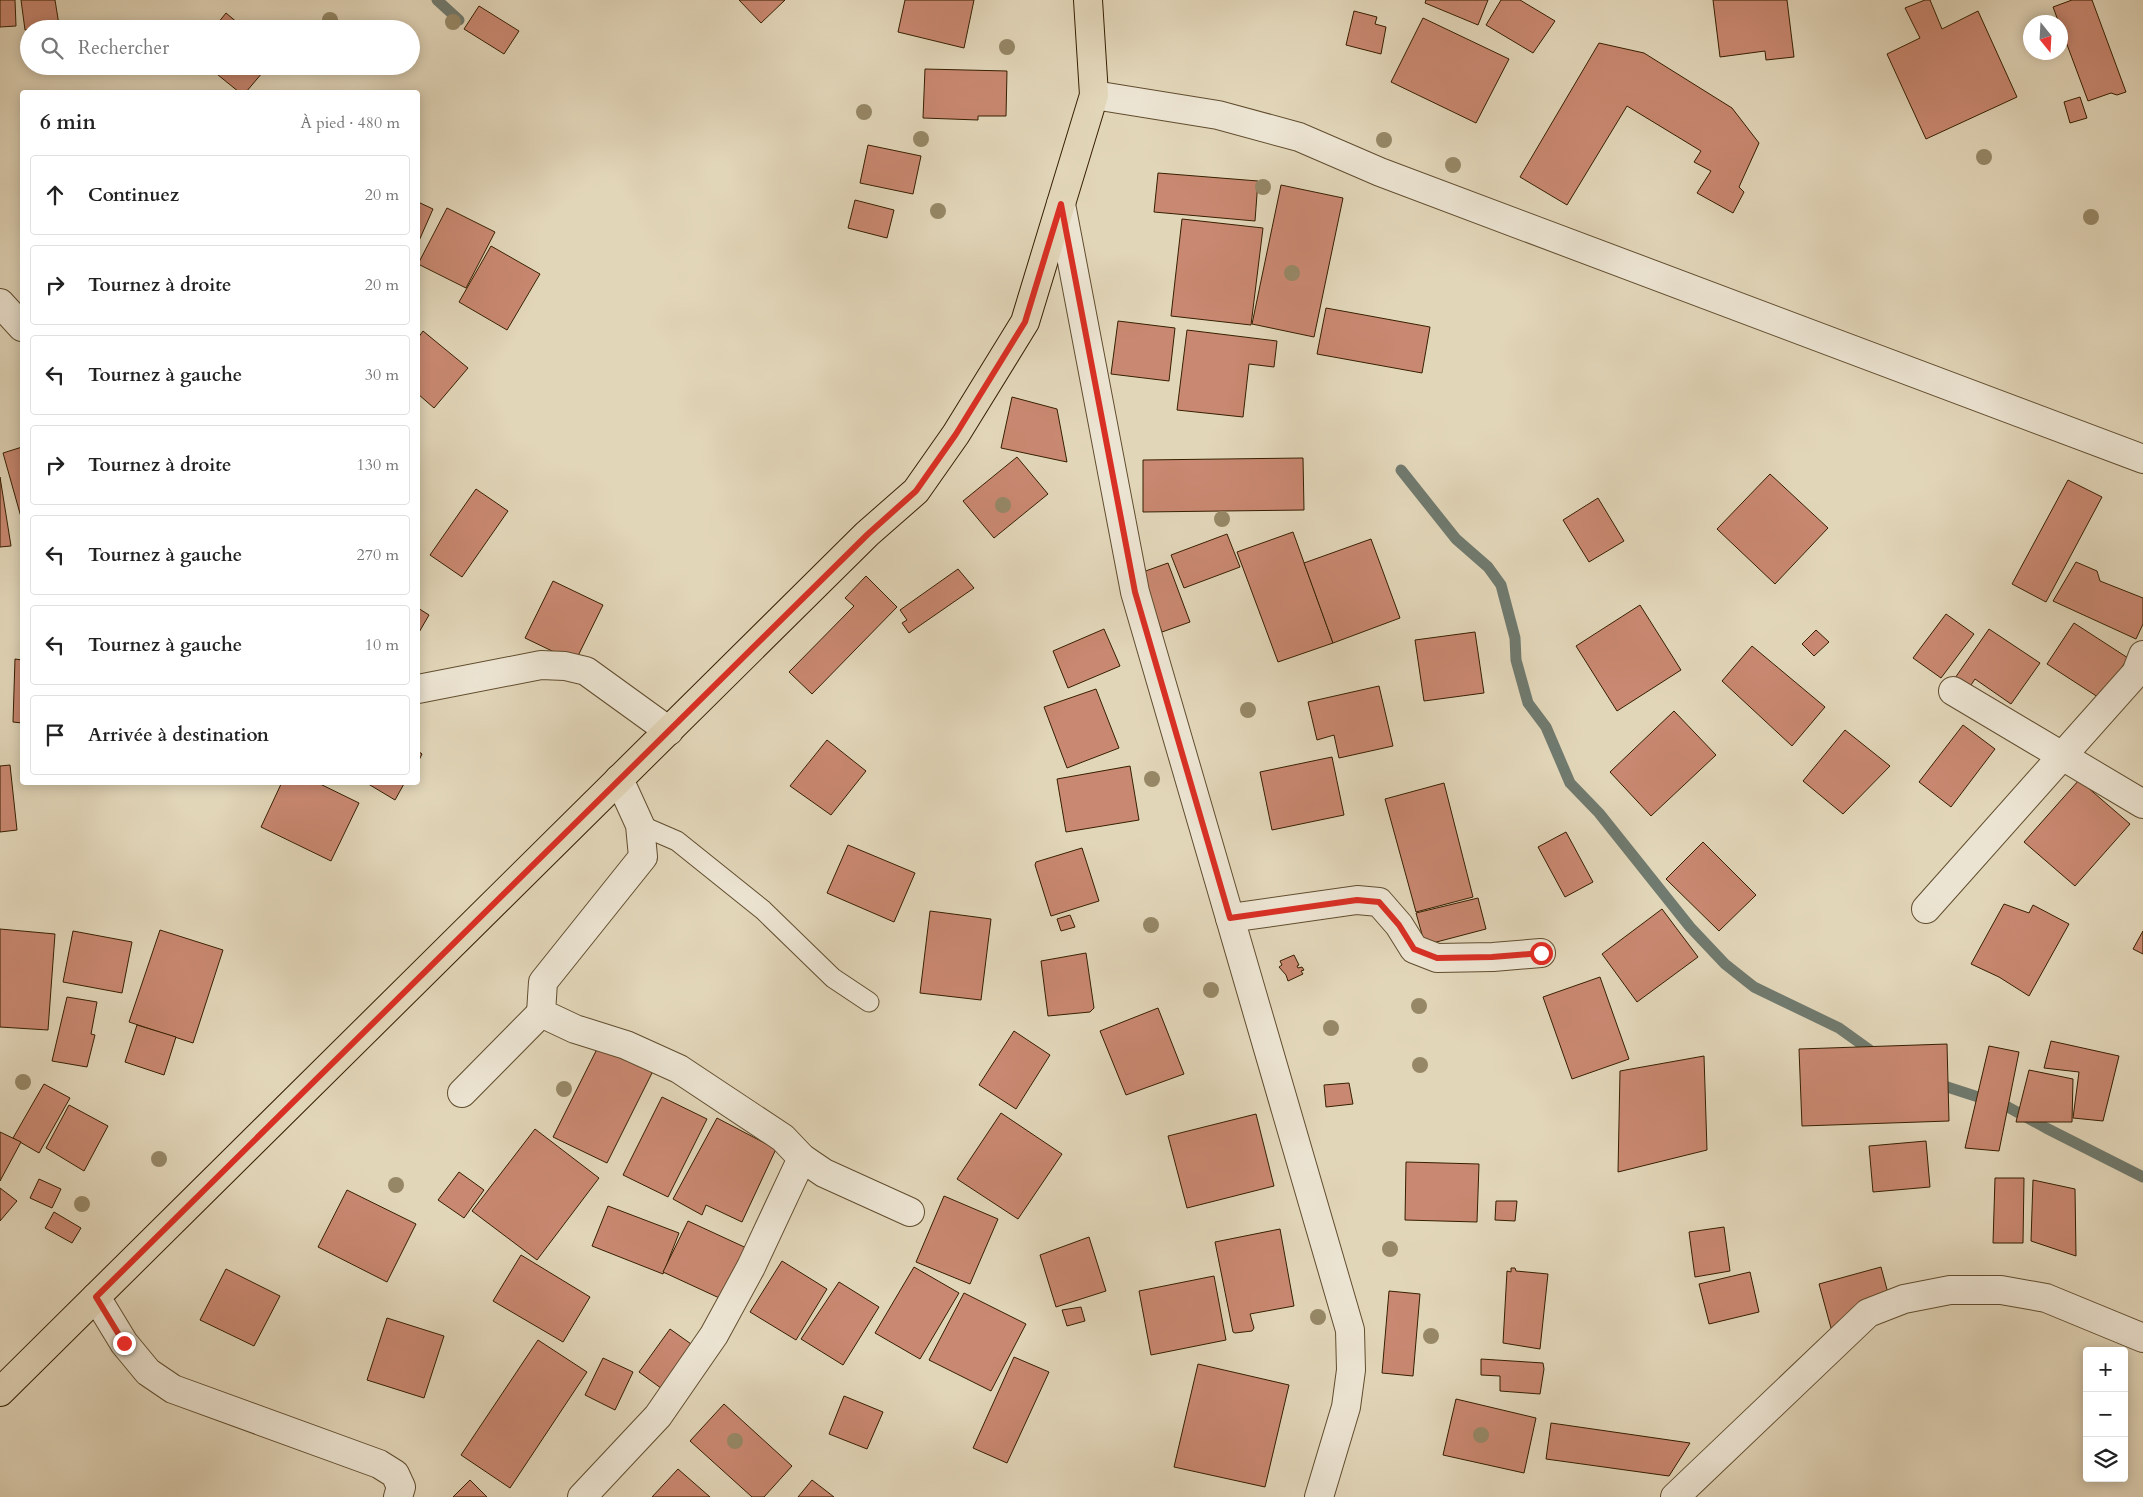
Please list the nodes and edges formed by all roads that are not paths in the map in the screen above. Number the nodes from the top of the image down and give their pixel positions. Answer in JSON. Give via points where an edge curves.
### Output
{"nodes":[{"id":1,"x":1088,"y":0,"type":"edge"},
{"id":2,"x":1094,"y":94,"type":"junction"},
{"id":3,"x":1061,"y":204,"type":"junction"},
{"id":4,"x":0,"y":303,"type":"edge"},
{"id":5,"x":20,"y":325,"type":"edge"},
{"id":6,"x":2143,"y":459,"type":"edge"},
{"id":7,"x":2143,"y":655,"type":"edge"},
{"id":8,"x":420,"y":689,"type":"edge"},
{"id":9,"x":1953,"y":691,"type":"dead end"},
{"id":10,"x":669,"y":731,"type":"junction"},
{"id":11,"x":2063,"y":757,"type":"junction"},
{"id":12,"x":619,"y":779,"type":"junction"},
{"id":13,"x":2143,"y":804,"type":"edge"},
{"id":14,"x":640,"y":826,"type":"junction"},
{"id":15,"x":1926,"y":909,"type":"dead end"},
{"id":16,"x":1230,"y":918,"type":"junction"},
{"id":17,"x":1541,"y":953,"type":"dead end"},
{"id":18,"x":870,"y":1002,"type":"dead end"},
{"id":19,"x":541,"y":1013,"type":"junction"},
{"id":20,"x":462,"y":1094,"type":"dead end"},
{"id":21,"x":802,"y":1158,"type":"junction"},
{"id":22,"x":910,"y":1212,"type":"dead end"},
{"id":23,"x":96,"y":1297,"type":"junction"},
{"id":24,"x":2143,"y":1338,"type":"edge"},
{"id":25,"x":0,"y":1392,"type":"edge"},
{"id":26,"x":398,"y":1497,"type":"edge"},
{"id":27,"x":582,"y":1497,"type":"edge"},
{"id":28,"x":1319,"y":1497,"type":"edge"},
{"id":29,"x":1675,"y":1497,"type":"edge"}],
"edges":[{"from":1,"to":2,"type":"main road"},
{"from":2,"to":3,"type":"main road"},
{"from":2,"to":6,"type":"street","via":[[1218,114],[1299,137],[1380,172]]},
{"from":3,"to":10,"type":"main road","via":[[1025,322],[956,434],[916,491],[868,534]]},
{"from":3,"to":16,"type":"street","via":[[1135,592]]},
{"from":4,"to":5,"type":"street"},
{"from":7,"to":11,"type":"street","via":[[2136,673]]},
{"from":8,"to":10,"type":"street","via":[[541,666],[565,666],[586,670]]},
{"from":9,"to":11,"type":"street"},
{"from":10,"to":12,"type":"main road"},
{"from":11,"to":13,"type":"street"},
{"from":11,"to":15,"type":"street"},
{"from":12,"to":14,"type":"street"},
{"from":12,"to":23,"type":"main road"},
{"from":14,"to":18,"type":"lane","via":[[677,841],[763,910],[833,978]]},
{"from":14,"to":19,"type":"street","via":[[643,857],[543,982]]},
{"from":16,"to":17,"type":"street","via":[[1357,900],[1379,902],[1414,949],[1437,958]]},
{"from":16,"to":28,"type":"street","via":[[1350,1330],[1351,1370],[1346,1407]]},
{"from":19,"to":20,"type":"street"},
{"from":19,"to":21,"type":"street","via":[[680,1069],[783,1138]]},
{"from":21,"to":22,"type":"street","via":[[824,1173]]},
{"from":21,"to":27,"type":"street","via":[[751,1267],[714,1335],[658,1416]]},
{"from":23,"to":25,"type":"main road"},
{"from":23,"to":26,"type":"street","via":[[124,1343],[148,1372],[173,1389],[378,1464],[395,1474],[401,1487]]},
{"from":24,"to":29,"type":"street","via":[[2046,1298],[2001,1290],[1950,1290],[1904,1299],[1868,1314]]}]}
